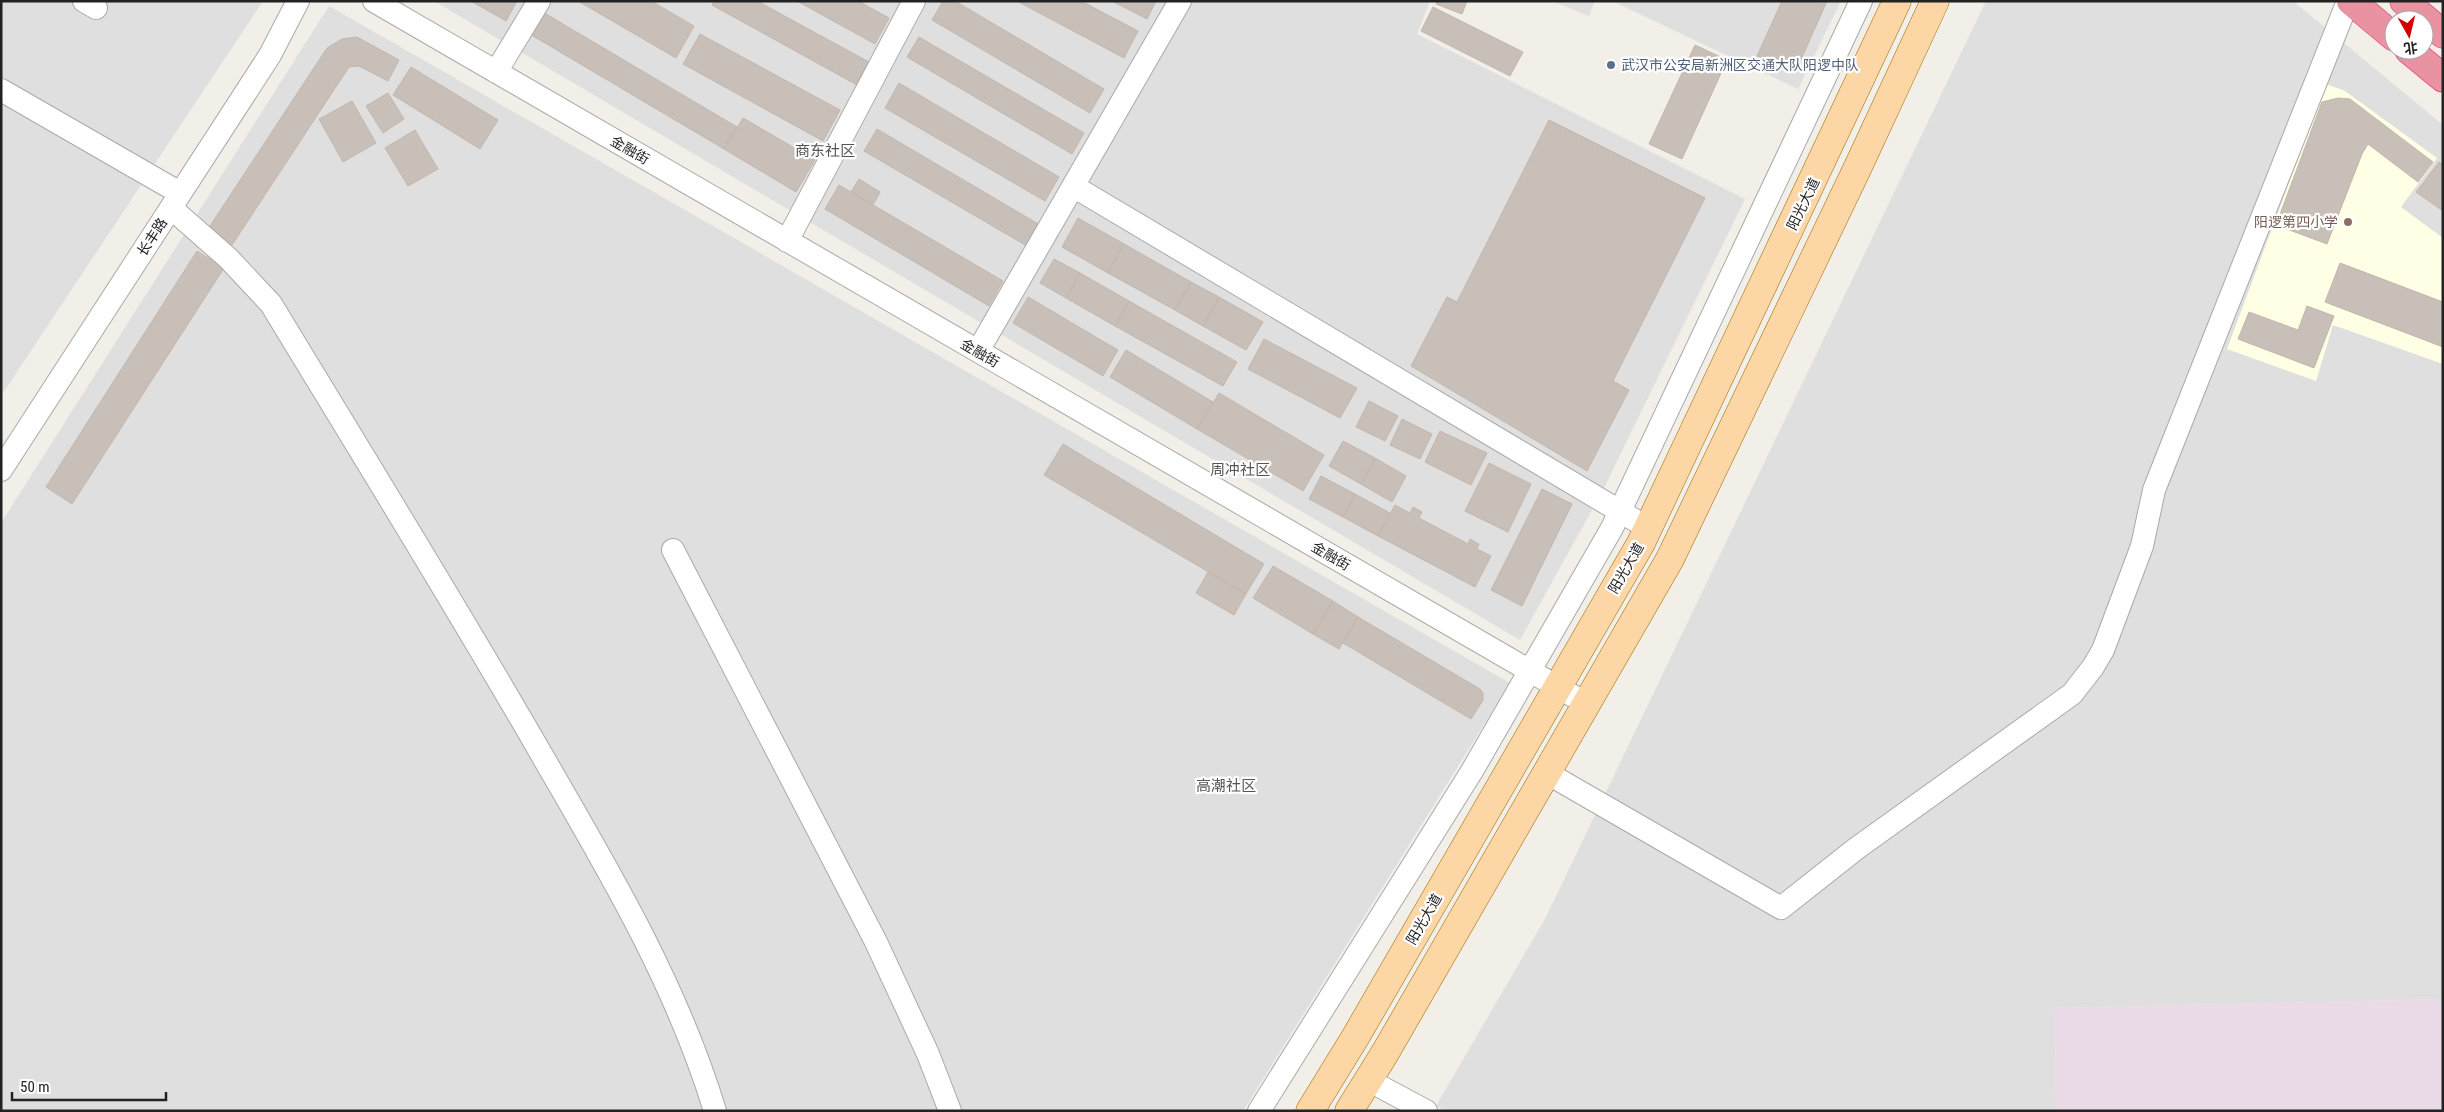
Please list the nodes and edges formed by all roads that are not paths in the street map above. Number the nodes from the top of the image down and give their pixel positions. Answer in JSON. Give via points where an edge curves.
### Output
{"nodes":[{"id":1,"x":298,"y":1,"type":"edge"},
{"id":2,"x":374,"y":1,"type":"edge"},
{"id":3,"x":539,"y":1,"type":"edge"},
{"id":4,"x":914,"y":1,"type":"edge"},
{"id":5,"x":1180,"y":1,"type":"edge"},
{"id":6,"x":1861,"y":1,"type":"edge"},
{"id":7,"x":1934,"y":1,"type":"edge"},
{"id":8,"x":2350,"y":1,"type":"edge"},
{"id":9,"x":2404,"y":1,"type":"edge"},
{"id":10,"x":1888,"y":4,"type":"edge"},
{"id":11,"x":2384,"y":29,"type":"edge"},
{"id":12,"x":2443,"y":34,"type":"edge"},
{"id":13,"x":2421,"y":60,"type":"edge"},
{"id":14,"x":496,"y":72,"type":"junction"},
{"id":15,"x":2443,"y":78,"type":"edge"},
{"id":16,"x":1,"y":90,"type":"edge"},
{"id":17,"x":1073,"y":186,"type":"junction"},
{"id":18,"x":176,"y":201,"type":"junction"},
{"id":19,"x":787,"y":240,"type":"junction"},
{"id":20,"x":978,"y":351,"type":"junction"},
{"id":21,"x":1,"y":470,"type":"edge"},
{"id":22,"x":1620,"y":512,"type":"junction"},
{"id":23,"x":1648,"y":528,"type":"junction"},
{"id":24,"x":673,"y":550,"type":"dead end"},
{"id":25,"x":1530,"y":671,"type":"junction"},
{"id":26,"x":1558,"y":687,"type":"junction"},
{"id":27,"x":1587,"y":704,"type":"junction"},
{"id":28,"x":1547,"y":773,"type":"junction"},
{"id":29,"x":1368,"y":1080,"type":"junction"},
{"id":30,"x":715,"y":1111,"type":"edge"},
{"id":31,"x":950,"y":1111,"type":"edge"},
{"id":32,"x":1259,"y":1111,"type":"edge"},
{"id":33,"x":1310,"y":1111,"type":"edge"},
{"id":34,"x":1349,"y":1111,"type":"edge"},
{"id":35,"x":1426,"y":1111,"type":"edge"}],
"edges":[{"from":1,"to":18,"type":"street","name":"长丰路","via":[[270,55]]},
{"from":2,"to":14,"type":"street","name":"金融街"},
{"from":3,"to":14,"type":"street"},
{"from":4,"to":19,"type":"street"},
{"from":5,"to":17,"type":"street"},
{"from":6,"to":22,"type":"street"},
{"from":7,"to":27,"type":"main road","via":[[1670,558]]},
{"from":8,"to":11,"type":"highway"},
{"from":8,"to":28,"type":"street","via":[[2154,490],[2142,546],[2102,650],[2072,694],[1857,848],[1782,908]]},
{"from":9,"to":12,"type":"highway"},
{"from":10,"to":23,"type":"main road","name":"阳光大道"},
{"from":13,"to":15,"type":"highway"},
{"from":14,"to":19,"type":"street","name":"金融街"},
{"from":16,"to":18,"type":"street"},
{"from":17,"to":20,"type":"street"},
{"from":17,"to":22,"type":"street"},
{"from":18,"to":21,"type":"street","name":"长丰路"},
{"from":18,"to":30,"type":"street","via":[[271,304],[486,657],[645,937],[686,1028]]},
{"from":19,"to":20,"type":"street","name":"金融街"},
{"from":20,"to":25,"type":"street","name":"金融街"},
{"from":22,"to":23,"type":"street"},
{"from":22,"to":25,"type":"street"},
{"from":23,"to":26,"type":"main road","name":"阳光大道"},
{"from":24,"to":31,"type":"street","via":[[876,942],[928,1054]]},
{"from":25,"to":26,"type":"street","name":"金融街"},
{"from":25,"to":32,"type":"street","via":[[1472,771]]},
{"from":26,"to":27,"type":"street","name":"金融街"},
{"from":26,"to":33,"type":"main road","name":"阳光大道"},
{"from":27,"to":28,"type":"main road"},
{"from":28,"to":29,"type":"main road"},
{"from":29,"to":34,"type":"main road"},
{"from":29,"to":35,"type":"street"}]}
